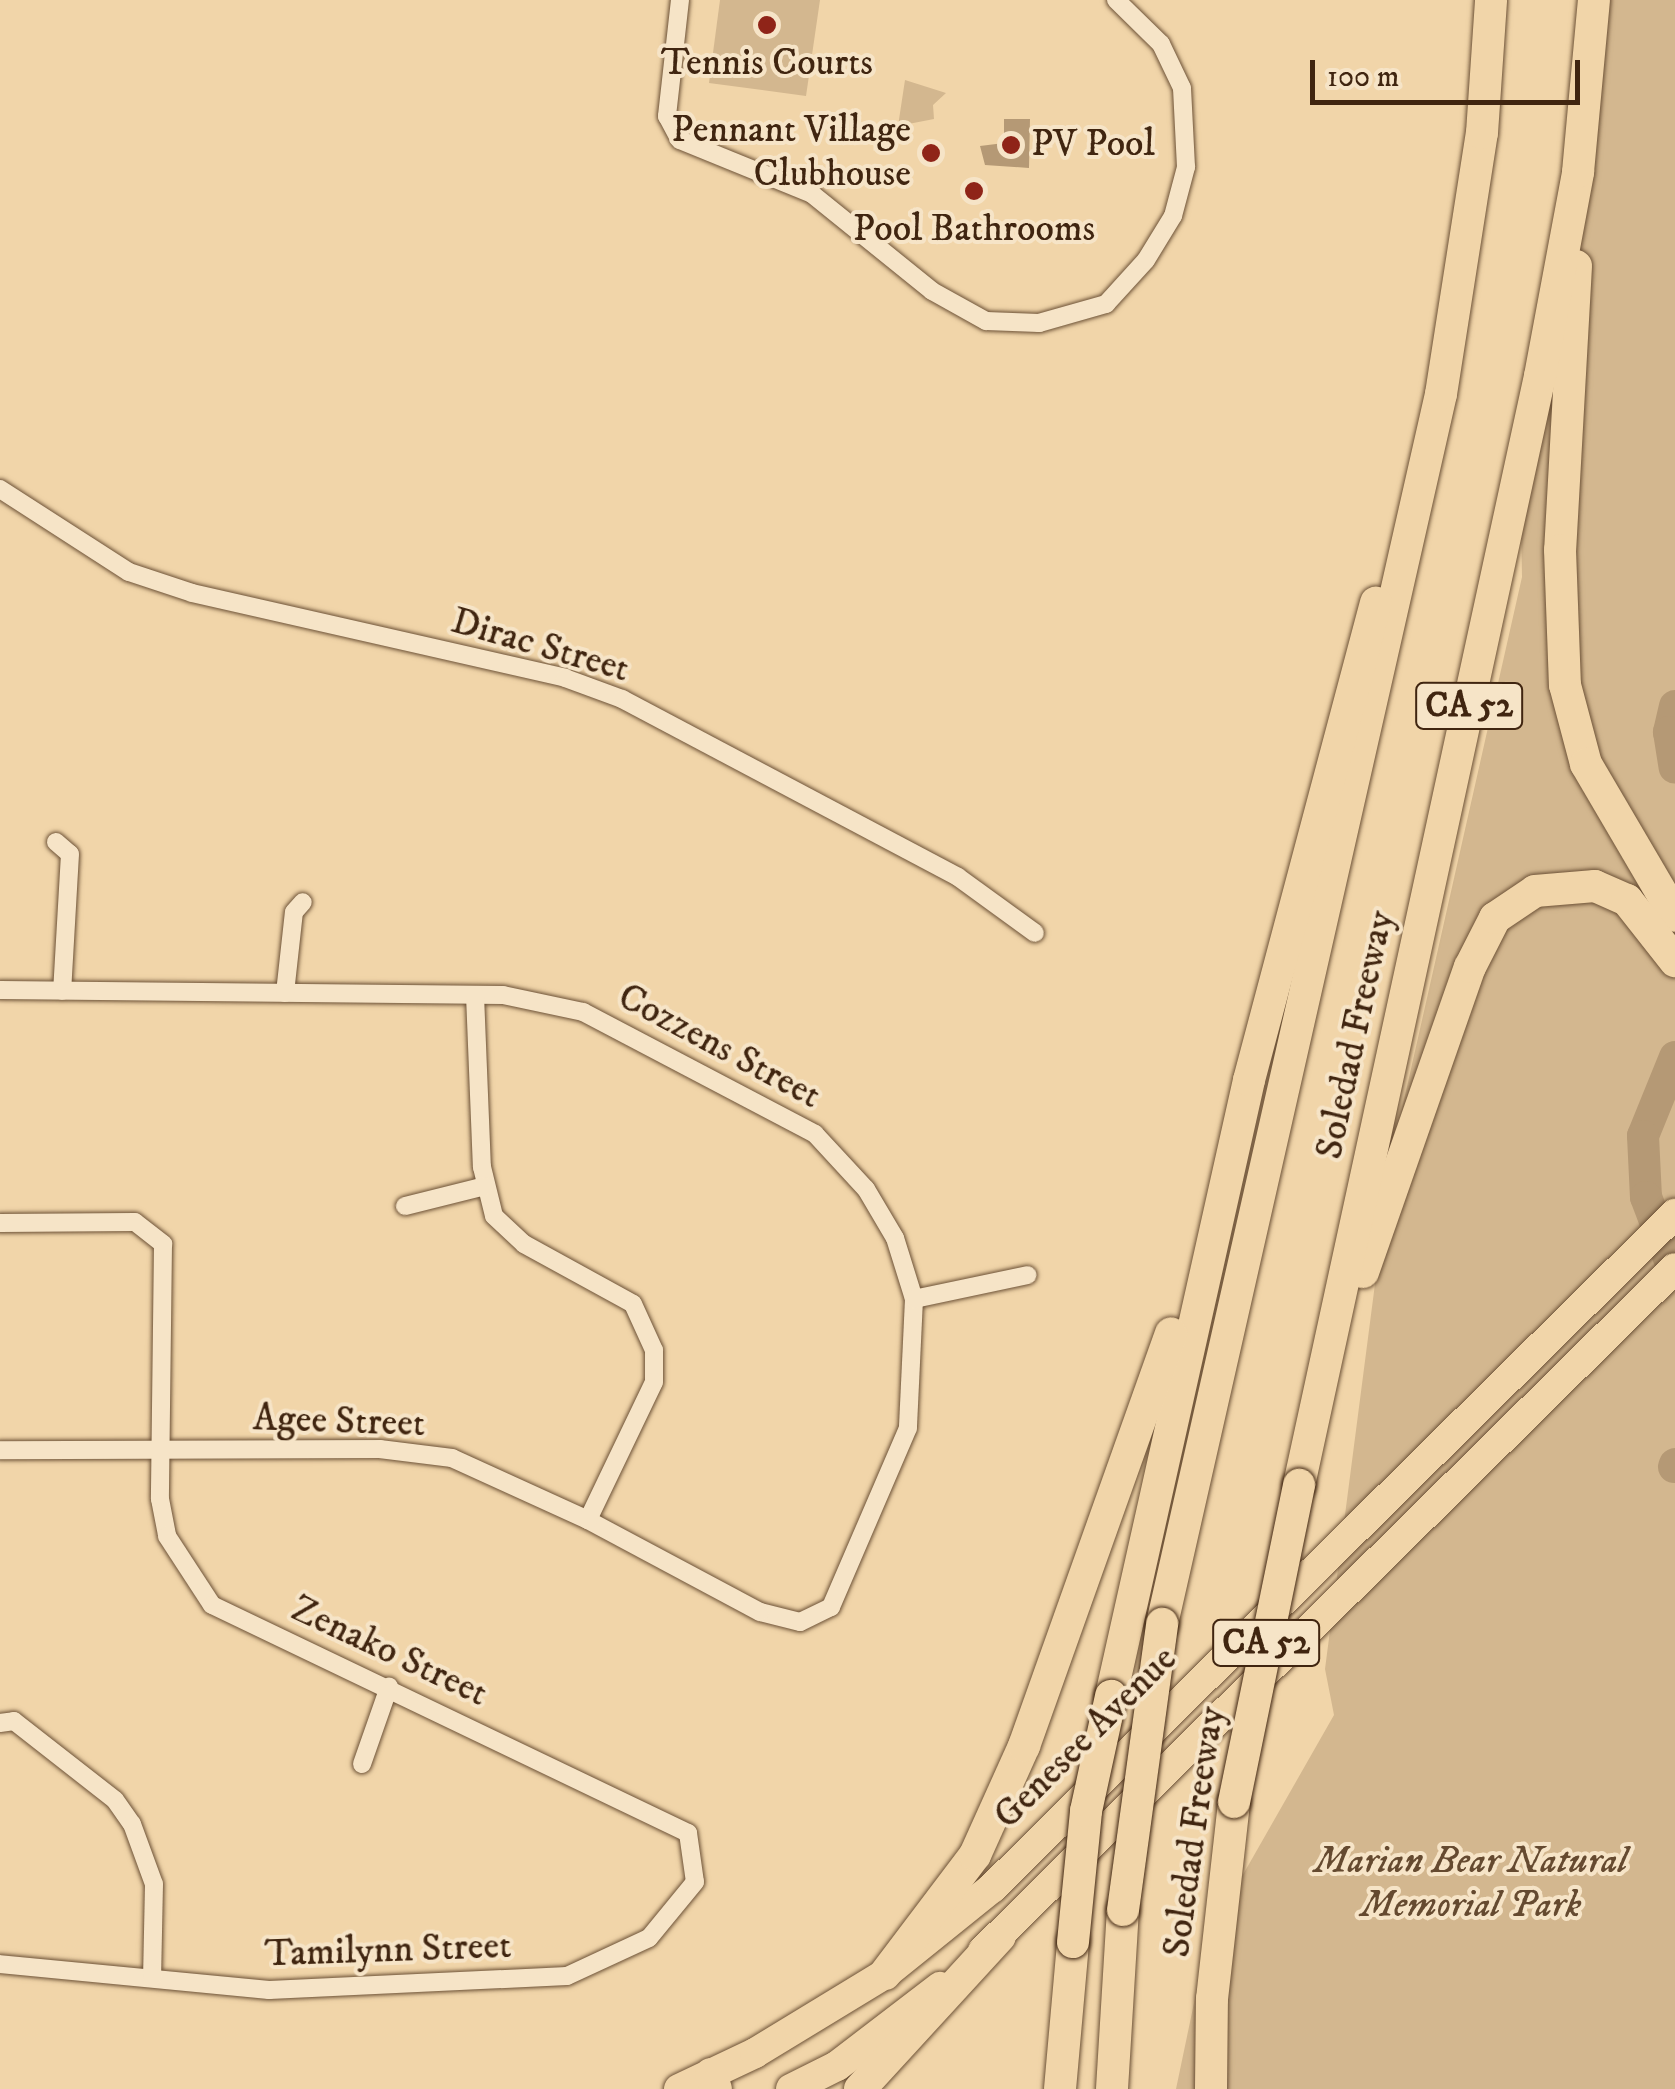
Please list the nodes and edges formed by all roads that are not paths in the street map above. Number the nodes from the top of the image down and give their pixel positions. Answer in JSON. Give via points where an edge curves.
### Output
{"nodes":[{"id":1,"x":680,"y":0,"type":"edge"},
{"id":2,"x":1116,"y":0,"type":"edge"},
{"id":3,"x":1491,"y":0,"type":"edge"},
{"id":4,"x":1594,"y":0,"type":"edge"},
{"id":5,"x":1578,"y":172,"type":"junction"},
{"id":6,"x":1441,"y":394,"type":"junction"},
{"id":7,"x":0,"y":489,"type":"edge"},
{"id":8,"x":56,"y":842,"type":"dead end"},
{"id":9,"x":304,"y":902,"type":"dead end"},
{"id":10,"x":1675,"y":916,"type":"edge"},
{"id":11,"x":1035,"y":933,"type":"dead end"},
{"id":12,"x":1675,"y":960,"type":"edge"},
{"id":13,"x":0,"y":990,"type":"edge"},
{"id":14,"x":62,"y":991,"type":"junction"},
{"id":15,"x":284,"y":993,"type":"junction"},
{"id":16,"x":475,"y":995,"type":"junction"},
{"id":17,"x":1249,"y":1080,"type":"junction"},
{"id":18,"x":485,"y":1186,"type":"junction"},
{"id":19,"x":405,"y":1206,"type":"dead end"},
{"id":20,"x":1675,"y":1214,"type":"edge"},
{"id":21,"x":0,"y":1222,"type":"edge"},
{"id":22,"x":1675,"y":1268,"type":"edge"},
{"id":23,"x":1028,"y":1275,"type":"dead end"},
{"id":24,"x":914,"y":1300,"type":"junction"},
{"id":25,"x":1316,"y":1408,"type":"junction"},
{"id":26,"x":0,"y":1450,"type":"edge"},
{"id":27,"x":158,"y":1452,"type":"junction"},
{"id":28,"x":588,"y":1520,"type":"junction"},
{"id":29,"x":760,"y":1612,"type":"joint"},
{"id":30,"x":389,"y":1686,"type":"junction"},
{"id":31,"x":0,"y":1723,"type":"edge"},
{"id":32,"x":362,"y":1764,"type":"dead end"},
{"id":33,"x":688,"y":1834,"type":"joint"},
{"id":34,"x":1000,"y":1936,"type":"junction"},
{"id":35,"x":0,"y":1964,"type":"edge"},
{"id":36,"x":885,"y":1974,"type":"junction"},
{"id":37,"x":152,"y":1978,"type":"junction"},
{"id":38,"x":714,"y":2081,"type":"edge"},
{"id":39,"x":679,"y":2089,"type":"edge"},
{"id":40,"x":791,"y":2089,"type":"edge"},
{"id":41,"x":860,"y":2089,"type":"edge"},
{"id":42,"x":1060,"y":2089,"type":"edge"},
{"id":43,"x":1112,"y":2089,"type":"edge"},
{"id":44,"x":1210,"y":2089,"type":"edge"}],
"edges":[{"from":1,"to":2,"type":"street","via":[[667,116],[680,140],[812,194],[932,291],[986,321],[1039,323],[1106,304],[1146,260],[1173,216],[1186,167],[1186,112],[1160,44]]},
{"from":3,"to":6,"type":"highway","name":"Soledad Freeway","number":"CA 52","via":[[1482,133]]},
{"from":4,"to":5,"type":"highway","name":"Soledad Freeway","number":"CA 52"},
{"from":5,"to":10,"type":"highway","via":[[1560,550],[1564,685],[1586,764]]},
{"from":5,"to":25,"type":"highway","name":"Soledad Freeway","number":"CA 52","via":[[1540,376]]},
{"from":6,"to":17,"type":"highway","via":[[1364,644]]},
{"from":6,"to":43,"type":"highway","name":"Soledad Freeway","number":"CA 52","bridge":true,"via":[[1162,1624],[1124,1910]]},
{"from":7,"to":11,"type":"street","name":"Dirac Street","via":[[129,572],[192,594],[565,678],[622,700],[958,877]]},
{"from":8,"to":14,"type":"street","via":[[70,854]]},
{"from":9,"to":15,"type":"street","via":[[294,912]]},
{"from":12,"to":25,"type":"highway","via":[[1627,900],[1595,886],[1534,891],[1495,918],[1470,967]]},
{"from":13,"to":14,"type":"street","name":"Cozzens Street"},
{"from":14,"to":15,"type":"street","name":"Cozzens Street"},
{"from":15,"to":16,"type":"street","name":"Cozzens Street"},
{"from":16,"to":18,"type":"street"},
{"from":16,"to":24,"type":"street","name":"Cozzens Street","via":[[583,1012],[796,1121],[866,1189],[895,1238]]},
{"from":17,"to":36,"type":"highway","via":[[1165,1352],[1024,1746],[975,1855]]},
{"from":17,"to":42,"type":"highway","bridge":true,"via":[[1086,1810]]},
{"from":18,"to":19,"type":"street"},
{"from":18,"to":28,"type":"street","via":[[494,1216],[524,1244],[633,1304],[654,1350],[654,1382]]},
{"from":20,"to":36,"type":"main road","name":"Genesee Avenue","via":[[992,1888]]},
{"from":21,"to":27,"type":"street","name":"Zenako Street","via":[[136,1222],[163,1244]]},
{"from":22,"to":34,"type":"main road"},
{"from":23,"to":24,"type":"street"},
{"from":24,"to":29,"type":"street","name":"Cozzens Street","via":[[908,1428],[831,1607],[800,1622]]},
{"from":25,"to":44,"type":"highway","name":"Soledad Freeway","number":"CA 52","bridge":true,"via":[[1234,1802],[1212,2000]]},
{"from":26,"to":27,"type":"street","name":"Agee Street"},
{"from":27,"to":28,"type":"street","name":"Agee Street","via":[[380,1449],[452,1458]]},
{"from":27,"to":30,"type":"street","name":"Zenako Street","via":[[167,1536],[212,1604]]},
{"from":28,"to":29,"type":"street","name":"Agee Street"},
{"from":30,"to":32,"type":"street"},
{"from":30,"to":33,"type":"street","name":"Zenako Street"},
{"from":31,"to":37,"type":"street","via":[[14,1721],[116,1800],[132,1824],[154,1884]]},
{"from":33,"to":37,"type":"street","name":"Tamilynn Street","via":[[696,1882],[649,1938],[567,1976],[330,1990]]},
{"from":34,"to":40,"type":"main road","via":[[837,2066]]},
{"from":34,"to":41,"type":"highway"},
{"from":35,"to":37,"type":"street","name":"Tamilynn Street"},
{"from":36,"to":38,"type":"main road","name":"Genesee Avenue"},
{"from":38,"to":39,"type":"main road","name":"Genesee Avenue"}]}
